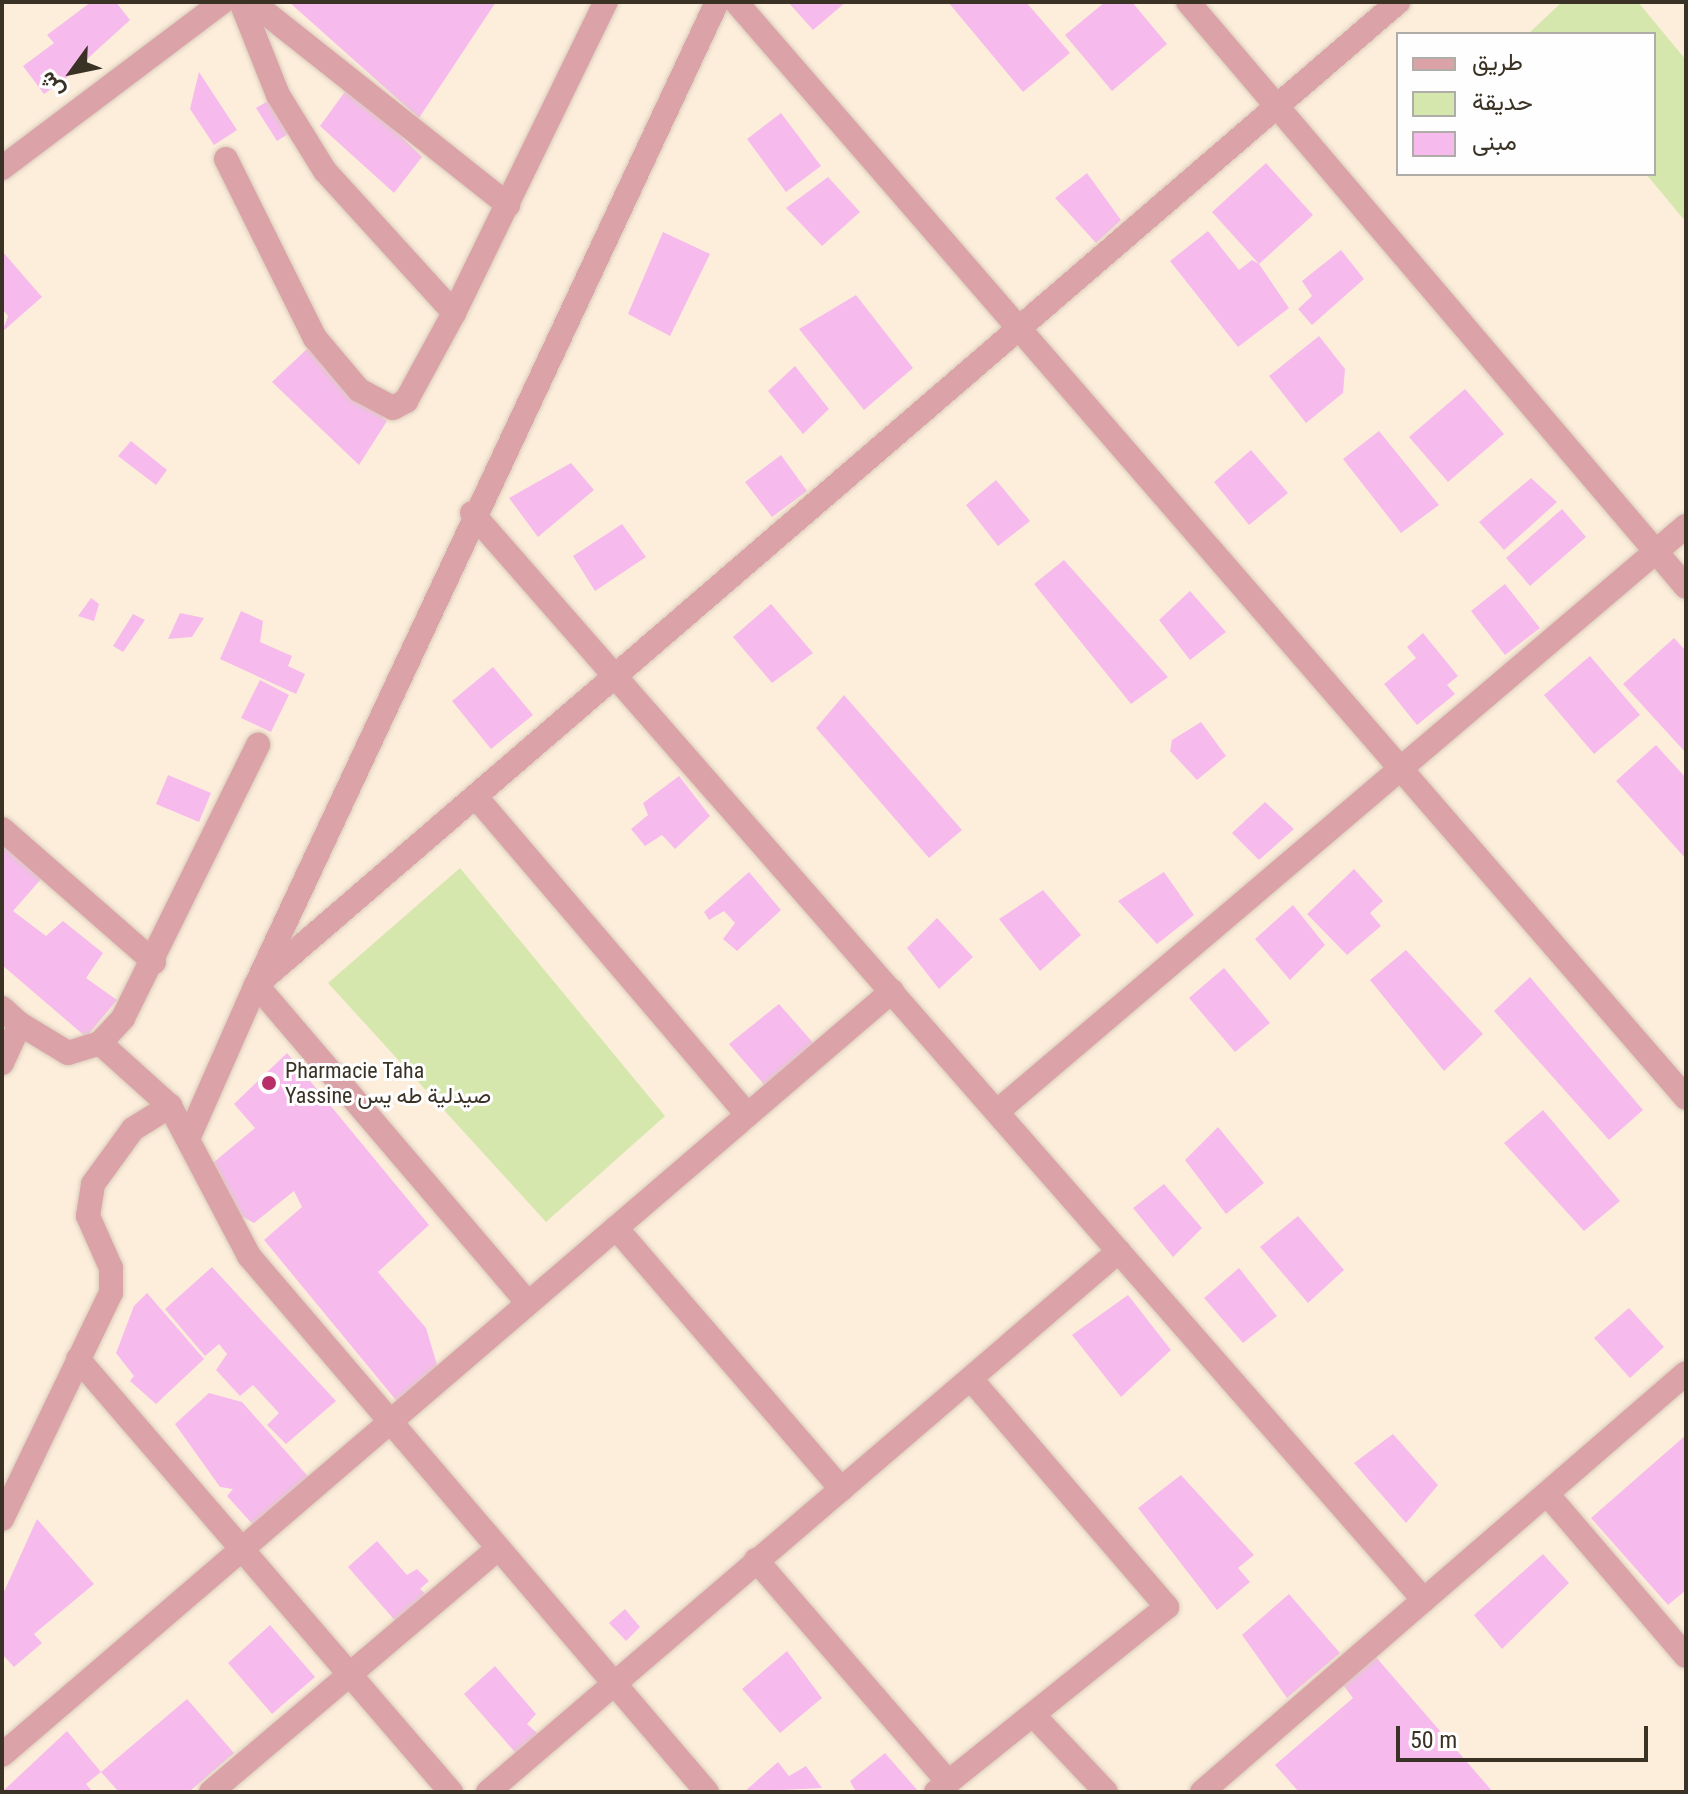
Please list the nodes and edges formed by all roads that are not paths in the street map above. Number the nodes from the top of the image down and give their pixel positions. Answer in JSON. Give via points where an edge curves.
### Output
{"nodes":[{"id":1,"x":222,"y":2,"type":"edge"},
{"id":2,"x":241,"y":2,"type":"edge"},
{"id":3,"x":252,"y":2,"type":"edge"},
{"id":4,"x":606,"y":2,"type":"edge"},
{"id":5,"x":717,"y":2,"type":"edge"},
{"id":6,"x":736,"y":2,"type":"edge"},
{"id":7,"x":1188,"y":2,"type":"edge"},
{"id":8,"x":1398,"y":2,"type":"edge"},
{"id":9,"x":1278,"y":106,"type":"junction"},
{"id":10,"x":226,"y":159,"type":"dead end"},
{"id":11,"x":2,"y":168,"type":"edge"},
{"id":12,"x":508,"y":205,"type":"junction"},
{"id":13,"x":454,"y":313,"type":"junction"},
{"id":14,"x":1019,"y":326,"type":"junction"},
{"id":15,"x":472,"y":513,"type":"junction"},
{"id":16,"x":1686,"y":526,"type":"edge"},
{"id":17,"x":1656,"y":552,"type":"junction"},
{"id":18,"x":1686,"y":587,"type":"edge"},
{"id":19,"x":619,"y":679,"type":"junction"},
{"id":20,"x":258,"y":745,"type":"dead end"},
{"id":21,"x":1403,"y":770,"type":"junction"},
{"id":22,"x":476,"y":797,"type":"junction"},
{"id":23,"x":2,"y":829,"type":"edge"},
{"id":24,"x":154,"y":962,"type":"junction"},
{"id":25,"x":256,"y":985,"type":"junction"},
{"id":26,"x":892,"y":991,"type":"junction"},
{"id":27,"x":11,"y":1016,"type":"edge"},
{"id":28,"x":100,"y":1043,"type":"junction"},
{"id":29,"x":2,"y":1063,"type":"edge"},
{"id":30,"x":1686,"y":1098,"type":"edge"},
{"id":31,"x":170,"y":1106,"type":"junction"},
{"id":32,"x":999,"y":1110,"type":"junction"},
{"id":33,"x":748,"y":1115,"type":"junction"},
{"id":34,"x":188,"y":1139,"type":"junction"},
{"id":35,"x":616,"y":1228,"type":"junction"},
{"id":36,"x":1119,"y":1251,"type":"junction"},
{"id":37,"x":528,"y":1303,"type":"junction"},
{"id":38,"x":78,"y":1359,"type":"junction"},
{"id":39,"x":1686,"y":1373,"type":"edge"},
{"id":40,"x":972,"y":1380,"type":"junction"},
{"id":41,"x":388,"y":1424,"type":"junction"},
{"id":42,"x":841,"y":1489,"type":"junction"},
{"id":43,"x":1547,"y":1494,"type":"junction"},
{"id":44,"x":2,"y":1519,"type":"edge"},
{"id":45,"x":499,"y":1548,"type":"junction"},
{"id":46,"x":240,"y":1553,"type":"junction"},
{"id":47,"x":756,"y":1560,"type":"junction"},
{"id":48,"x":1424,"y":1600,"type":"junction"},
{"id":49,"x":1686,"y":1656,"type":"edge"},
{"id":50,"x":347,"y":1679,"type":"junction"},
{"id":51,"x":615,"y":1684,"type":"junction"},
{"id":52,"x":1035,"y":1717,"type":"junction"},
{"id":53,"x":2,"y":1755,"type":"edge"},
{"id":54,"x":942,"y":1787,"type":"edge"},
{"id":55,"x":211,"y":1792,"type":"edge"},
{"id":56,"x":451,"y":1792,"type":"edge"},
{"id":57,"x":488,"y":1792,"type":"edge"},
{"id":58,"x":707,"y":1792,"type":"edge"},
{"id":59,"x":1106,"y":1792,"type":"edge"},
{"id":60,"x":1202,"y":1792,"type":"edge"}],
"edges":[{"from":1,"to":11,"type":"street"},
{"from":2,"to":13,"type":"street","via":[[267,73],[325,171]]},
{"from":3,"to":12,"type":"street"},
{"from":4,"to":12,"type":"street"},
{"from":5,"to":15,"type":"street"},
{"from":6,"to":14,"type":"street"},
{"from":7,"to":9,"type":"street"},
{"from":8,"to":9,"type":"street"},
{"from":9,"to":14,"type":"street"},
{"from":9,"to":17,"type":"street"},
{"from":10,"to":13,"type":"street","via":[[315,338],[378,405],[406,401]]},
{"from":12,"to":13,"type":"street"},
{"from":14,"to":19,"type":"street"},
{"from":14,"to":21,"type":"street"},
{"from":15,"to":19,"type":"street"},
{"from":15,"to":25,"type":"street"},
{"from":16,"to":17,"type":"street"},
{"from":17,"to":18,"type":"street"},
{"from":17,"to":21,"type":"street"},
{"from":19,"to":22,"type":"street"},
{"from":19,"to":26,"type":"street"},
{"from":20,"to":24,"type":"street"},
{"from":21,"to":30,"type":"street"},
{"from":21,"to":32,"type":"street"},
{"from":22,"to":25,"type":"street"},
{"from":22,"to":33,"type":"street"},
{"from":23,"to":24,"type":"street"},
{"from":24,"to":28,"type":"street"},
{"from":25,"to":34,"type":"street"},
{"from":25,"to":37,"type":"street"},
{"from":26,"to":32,"type":"street"},
{"from":26,"to":33,"type":"street"},
{"from":27,"to":28,"type":"street","via":[[68,1053]]},
{"from":27,"to":29,"type":"street"},
{"from":28,"to":31,"type":"street"},
{"from":31,"to":34,"type":"street"},
{"from":31,"to":38,"type":"street","via":[[133,1129],[93,1184],[88,1216],[111,1268],[111,1293]]},
{"from":32,"to":36,"type":"street"},
{"from":33,"to":35,"type":"street"},
{"from":34,"to":41,"type":"street","via":[[204,1182],[249,1256]]},
{"from":35,"to":37,"type":"street"},
{"from":35,"to":42,"type":"street"},
{"from":36,"to":40,"type":"street"},
{"from":36,"to":48,"type":"street"},
{"from":37,"to":41,"type":"street"},
{"from":38,"to":44,"type":"street"},
{"from":38,"to":46,"type":"street"},
{"from":39,"to":43,"type":"street"},
{"from":40,"to":42,"type":"street"},
{"from":40,"to":52,"type":"street","via":[[1167,1607]]},
{"from":41,"to":45,"type":"street"},
{"from":41,"to":46,"type":"street"},
{"from":42,"to":47,"type":"street"},
{"from":43,"to":48,"type":"street"},
{"from":43,"to":49,"type":"street"},
{"from":45,"to":50,"type":"street"},
{"from":45,"to":51,"type":"street"},
{"from":46,"to":50,"type":"street"},
{"from":46,"to":53,"type":"street"},
{"from":47,"to":51,"type":"street"},
{"from":47,"to":54,"type":"street"},
{"from":48,"to":60,"type":"street"},
{"from":50,"to":55,"type":"street"},
{"from":50,"to":56,"type":"street"},
{"from":51,"to":57,"type":"street"},
{"from":51,"to":58,"type":"street"},
{"from":52,"to":54,"type":"street"},
{"from":52,"to":59,"type":"street"}]}
